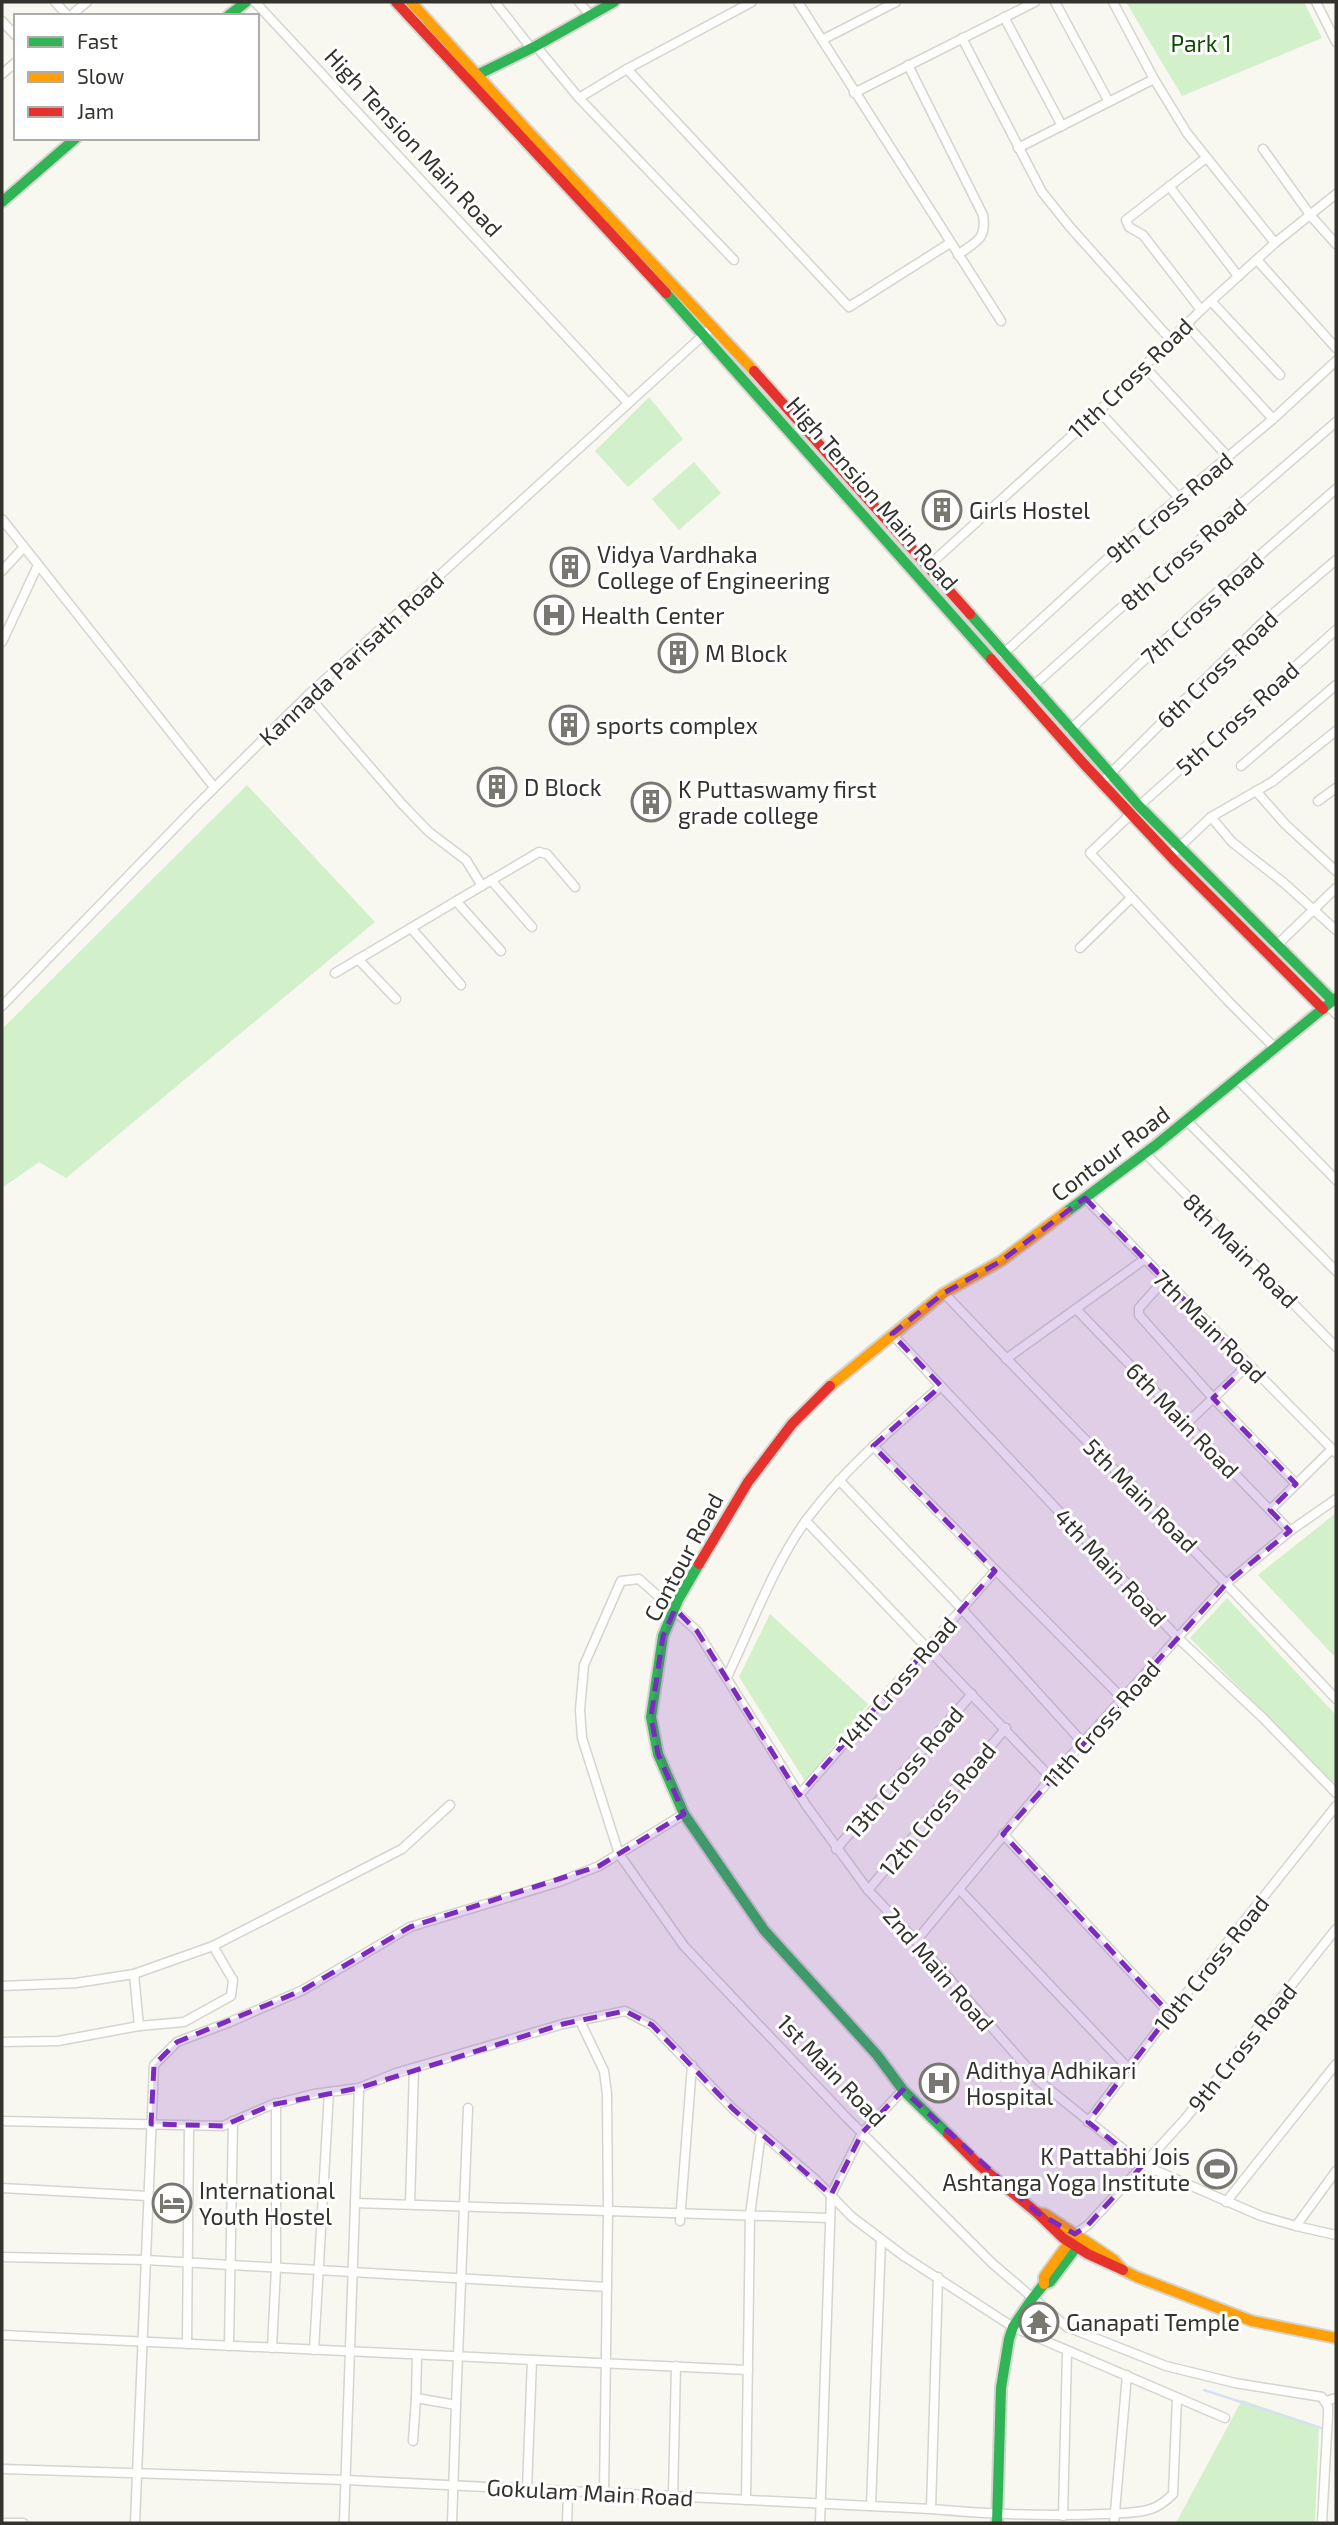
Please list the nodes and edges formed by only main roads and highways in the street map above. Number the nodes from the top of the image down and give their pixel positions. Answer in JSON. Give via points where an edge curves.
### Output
{"nodes":[{"id":1,"x":247,"y":2,"type":"edge"},
{"id":2,"x":396,"y":2,"type":"edge"},
{"id":3,"x":411,"y":2,"type":"edge"},
{"id":4,"x":614,"y":2,"type":"edge"},
{"id":5,"x":231,"y":14,"type":"edge"},
{"id":6,"x":473,"y":77,"type":"junction"},
{"id":7,"x":74,"y":140,"type":"edge"},
{"id":8,"x":2,"y":202,"type":"edge"},
{"id":9,"x":1106,"y":778,"type":"junction"},
{"id":10,"x":1174,"y":851,"type":"junction"},
{"id":11,"x":1330,"y":1003,"type":"edge"},
{"id":12,"x":1076,"y":2241,"type":"junction"},
{"id":13,"x":1336,"y":2338,"type":"edge"},
{"id":14,"x":997,"y":2519,"type":"edge"}],
"edges":[{"from":1,"to":5,"type":"main road"},
{"from":2,"to":6,"type":"main road","name":"High Tension Main Road"},
{"from":3,"to":6,"type":"main road"},
{"from":4,"to":6,"type":"main road"},
{"from":6,"to":9,"type":"main road","name":"High Tension Main Road"},
{"from":6,"to":9,"type":"main road","via":[[713,325],[1070,730]]},
{"from":7,"to":8,"type":"main road"},
{"from":9,"to":10,"type":"main road","name":"High Tension Main Road"},
{"from":10,"to":11,"type":"main road","name":"High Tension Main Road"},
{"from":10,"to":11,"type":"main road"},
{"from":11,"to":12,"type":"main road","name":"Contour Road","via":[[1145,1153],[1001,1261],[944,1293],[842,1374],[792,1424],[748,1482],[663,1636],[651,1717],[658,1754],[684,1814],[764,1930],[904,2090],[1041,2220]]},
{"from":12,"to":13,"type":"main road","name":"Contour Road","via":[[1114,2260],[1123,2270],[1197,2301],[1252,2321]]},
{"from":12,"to":14,"type":"main road","via":[[1013,2327],[1001,2388]]}]}
